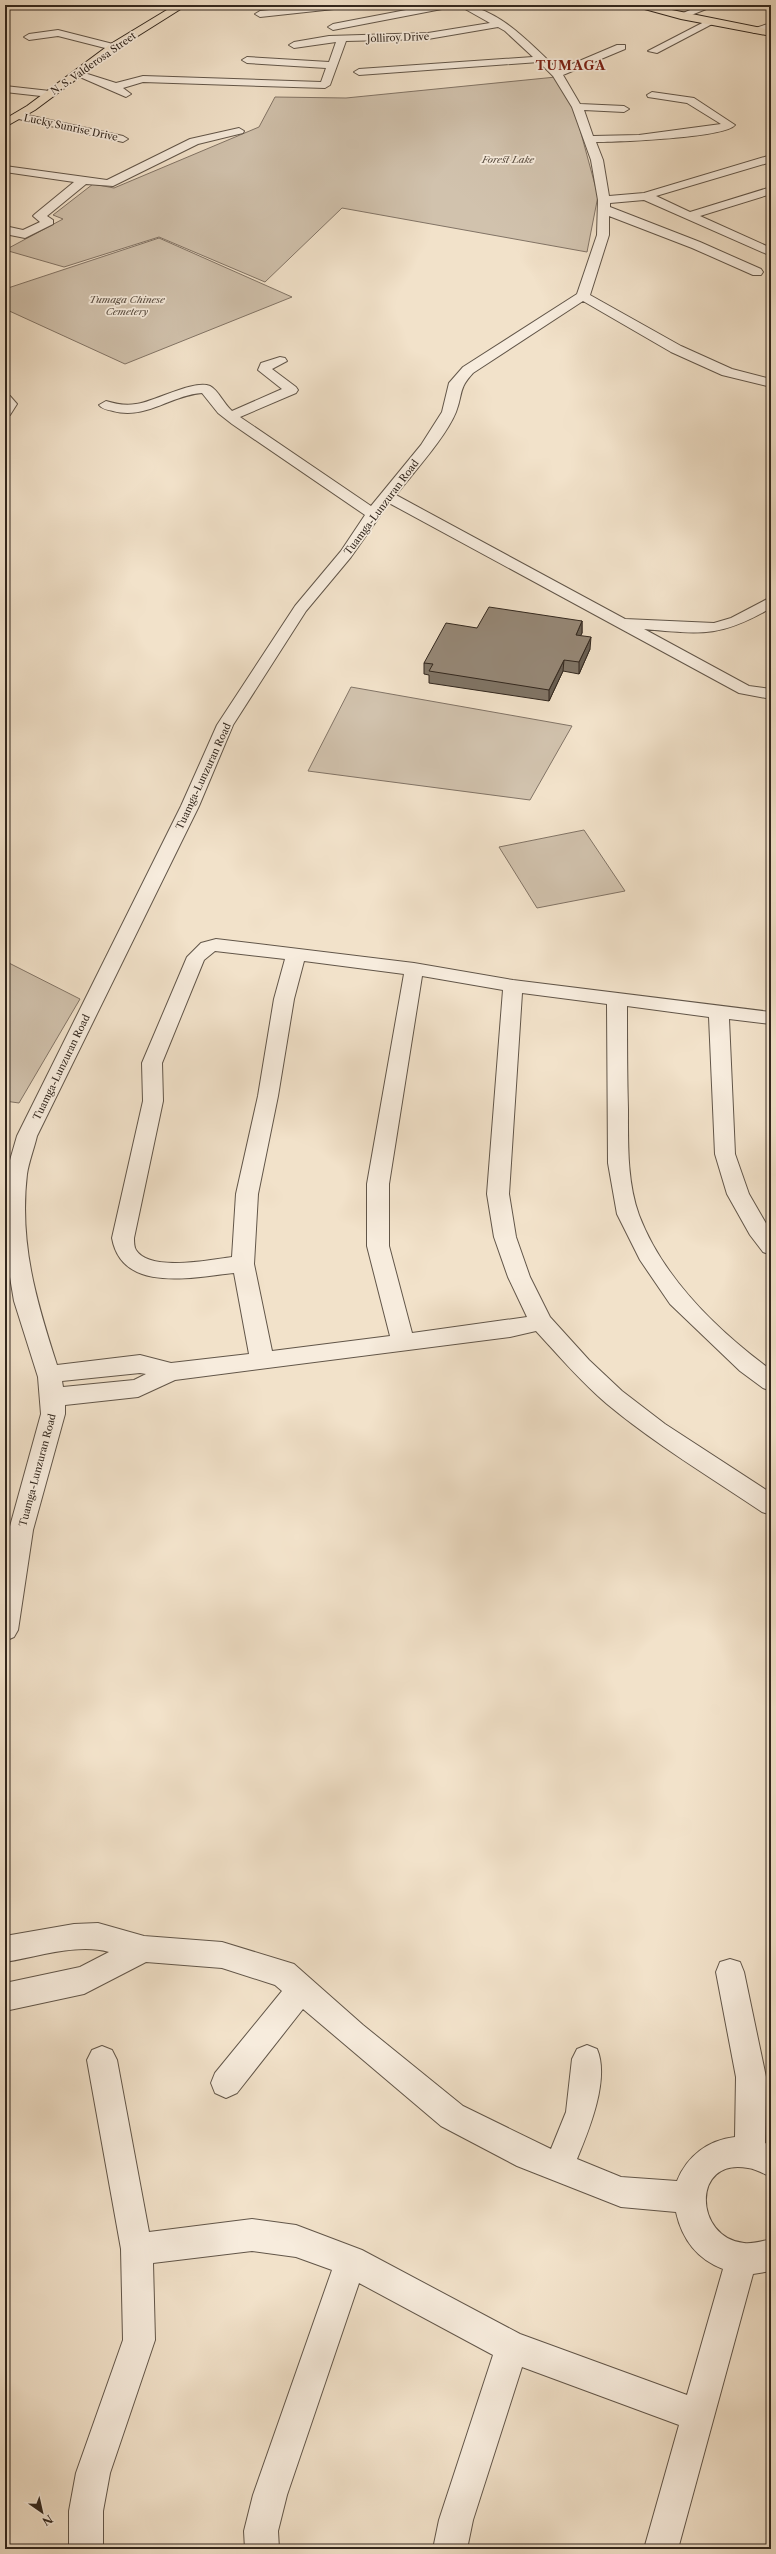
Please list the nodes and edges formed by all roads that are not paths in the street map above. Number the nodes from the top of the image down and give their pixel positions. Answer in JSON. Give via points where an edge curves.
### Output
{"nodes":[{"id":1,"x":182,"y":5,"type":"edge"},
{"id":2,"x":343,"y":5,"type":"edge"},
{"id":3,"x":447,"y":5,"type":"edge"},
{"id":4,"x":463,"y":5,"type":"edge"},
{"id":5,"x":635,"y":5,"type":"edge"},
{"id":6,"x":711,"y":5,"type":"edge"},
{"id":7,"x":315,"y":9,"type":"junction"},
{"id":8,"x":681,"y":16,"type":"junction"},
{"id":9,"x":273,"y":21,"type":"dead end"},
{"id":10,"x":711,"y":22,"type":"junction"},
{"id":11,"x":501,"y":24,"type":"junction"},
{"id":12,"x":771,"y":26,"type":"edge"},
{"id":13,"x":754,"y":30,"type":"junction"},
{"id":14,"x":771,"y":33,"type":"edge"},
{"id":15,"x":29,"y":37,"type":"dead end"},
{"id":16,"x":342,"y":39,"type":"junction"},
{"id":17,"x":294,"y":45,"type":"dead end"},
{"id":18,"x":113,"y":47,"type":"junction"},
{"id":19,"x":621,"y":47,"type":"dead end"},
{"id":20,"x":653,"y":51,"type":"dead end"},
{"id":21,"x":542,"y":59,"type":"junction"},
{"id":22,"x":247,"y":60,"type":"dead end"},
{"id":23,"x":333,"y":65,"type":"junction"},
{"id":24,"x":359,"y":72,"type":"dead end"},
{"id":25,"x":78,"y":74,"type":"junction"},
{"id":26,"x":557,"y":74,"type":"junction"},
{"id":27,"x":114,"y":87,"type":"junction"},
{"id":28,"x":5,"y":89,"type":"edge"},
{"id":29,"x":50,"y":94,"type":"junction"},
{"id":30,"x":652,"y":96,"type":"dead end"},
{"id":31,"x":130,"y":97,"type":"dead end"},
{"id":32,"x":577,"y":107,"type":"junction"},
{"id":33,"x":624,"y":109,"type":"dead end"},
{"id":34,"x":18,"y":116,"type":"junction"},
{"id":35,"x":5,"y":124,"type":"edge"},
{"id":36,"x":239,"y":132,"type":"dead end"},
{"id":37,"x":123,"y":139,"type":"dead end"},
{"id":38,"x":589,"y":139,"type":"junction"},
{"id":39,"x":771,"y":158,"type":"edge"},
{"id":40,"x":744,"y":166,"type":"junction"},
{"id":41,"x":5,"y":169,"type":"edge"},
{"id":42,"x":757,"y":173,"type":"dead end"},
{"id":43,"x":84,"y":180,"type":"junction"},
{"id":44,"x":771,"y":190,"type":"edge"},
{"id":45,"x":645,"y":196,"type":"junction"},
{"id":46,"x":603,"y":204,"type":"junction"},
{"id":47,"x":690,"y":215,"type":"junction"},
{"id":48,"x":5,"y":230,"type":"edge"},
{"id":49,"x":771,"y":239,"type":"edge"},
{"id":50,"x":755,"y":244,"type":"junction"},
{"id":51,"x":771,"y":252,"type":"edge"},
{"id":52,"x":757,"y":272,"type":"dead end"},
{"id":53,"x":583,"y":296,"type":"junction"},
{"id":54,"x":280,"y":361,"type":"dead end"},
{"id":55,"x":771,"y":383,"type":"edge"},
{"id":56,"x":5,"y":399,"type":"edge"},
{"id":57,"x":106,"y":405,"type":"dead end"},
{"id":58,"x":5,"y":412,"type":"edge"},
{"id":59,"x":231,"y":416,"type":"junction"},
{"id":60,"x":387,"y":496,"type":"junction"},
{"id":61,"x":373,"y":514,"type":"junction"},
{"id":62,"x":771,"y":602,"type":"edge"},
{"id":63,"x":625,"y":623,"type":"junction"},
{"id":64,"x":771,"y":694,"type":"edge"},
{"id":65,"x":296,"y":955,"type":"junction"},
{"id":66,"x":414,"y":969,"type":"junction"},
{"id":67,"x":513,"y":986,"type":"junction"},
{"id":68,"x":617,"y":999,"type":"junction"},
{"id":69,"x":719,"y":1013,"type":"junction"},
{"id":70,"x":771,"y":1018,"type":"edge"},
{"id":71,"x":10,"y":1203,"type":"edge"},
{"id":72,"x":771,"y":1247,"type":"edge"},
{"id":73,"x":243,"y":1264,"type":"junction"},
{"id":74,"x":541,"y":1322,"type":"junction"},
{"id":75,"x":403,"y":1342,"type":"junction"},
{"id":76,"x":262,"y":1360,"type":"junction"},
{"id":77,"x":171,"y":1372,"type":"junction"},
{"id":78,"x":50,"y":1374,"type":"junction"},
{"id":79,"x":771,"y":1382,"type":"edge"},
{"id":80,"x":54,"y":1396,"type":"junction"},
{"id":81,"x":771,"y":1505,"type":"edge"},
{"id":82,"x":5,"y":1630,"type":"edge"},
{"id":83,"x":5,"y":1949,"type":"edge"},
{"id":84,"x":144,"y":1949,"type":"junction"},
{"id":85,"x":730,"y":1972,"type":"dead end"},
{"id":86,"x":302,"y":1988,"type":"junction"},
{"id":87,"x":5,"y":1997,"type":"edge"},
{"id":88,"x":586,"y":2059,"type":"dead end"},
{"id":89,"x":102,"y":2060,"type":"dead end"},
{"id":90,"x":226,"y":2083,"type":"dead end"},
{"id":91,"x":760,"y":2157,"type":"edge"},
{"id":92,"x":559,"y":2167,"type":"junction"},
{"id":93,"x":689,"y":2198,"type":"junction"},
{"id":94,"x":137,"y":2248,"type":"junction"},
{"id":95,"x":756,"y":2258,"type":"edge"},
{"id":96,"x":351,"y":2261,"type":"junction"},
{"id":97,"x":512,"y":2347,"type":"junction"},
{"id":98,"x":697,"y":2416,"type":"junction"},
{"id":99,"x":86,"y":2549,"type":"edge"},
{"id":100,"x":262,"y":2549,"type":"edge"},
{"id":101,"x":450,"y":2549,"type":"edge"},
{"id":102,"x":661,"y":2549,"type":"edge"}],
"edges":[{"from":1,"to":18,"type":"main road","name":"N. S. Valderosa Street"},
{"from":2,"to":7,"type":"street"},
{"from":3,"to":7,"type":"street","via":[[336,26]]},
{"from":4,"to":11,"type":"street"},
{"from":5,"to":8,"type":"main road"},
{"from":6,"to":8,"type":"street"},
{"from":7,"to":9,"type":"street","via":[[262,14]]},
{"from":8,"to":10,"type":"main road"},
{"from":10,"to":13,"type":"main road"},
{"from":10,"to":20,"type":"street"},
{"from":11,"to":16,"type":"street","name":"Jolliroy Drive","via":[[428,36]]},
{"from":11,"to":21,"type":"street"},
{"from":12,"to":13,"type":"street"},
{"from":13,"to":14,"type":"main road"},
{"from":15,"to":18,"type":"street","via":[[58,33]]},
{"from":16,"to":17,"type":"street","name":"Jolliroy Drive"},
{"from":16,"to":23,"type":"street"},
{"from":18,"to":25,"type":"main road","name":"N. S. Valderosa Street"},
{"from":19,"to":26,"type":"street"},
{"from":21,"to":24,"type":"street"},
{"from":21,"to":26,"type":"street"},
{"from":22,"to":23,"type":"street"},
{"from":23,"to":27,"type":"street","via":[[328,83],[320,86],[143,79]]},
{"from":25,"to":27,"type":"street"},
{"from":25,"to":29,"type":"main road","name":"N. S. Valderosa Street"},
{"from":26,"to":32,"type":"street"},
{"from":27,"to":31,"type":"street"},
{"from":28,"to":29,"type":"street"},
{"from":29,"to":34,"type":"main road","name":"N. S. Valderosa Street"},
{"from":30,"to":38,"type":"street","via":[[690,100],[730,126],[639,138]]},
{"from":32,"to":33,"type":"street"},
{"from":32,"to":38,"type":"street"},
{"from":34,"to":35,"type":"main road","name":"N. S. Valderosa Street"},
{"from":34,"to":37,"type":"street","name":"Lucky Sunrise Drive"},
{"from":36,"to":43,"type":"street","via":[[194,141],[113,183]]},
{"from":38,"to":46,"type":"street","via":[[598,160]]},
{"from":39,"to":40,"type":"street"},
{"from":40,"to":42,"type":"street"},
{"from":40,"to":45,"type":"street"},
{"from":41,"to":43,"type":"street"},
{"from":43,"to":48,"type":"street","via":[[39,216],[49,222],[25,234]]},
{"from":44,"to":47,"type":"street"},
{"from":45,"to":46,"type":"street"},
{"from":45,"to":47,"type":"street"},
{"from":46,"to":52,"type":"street"},
{"from":46,"to":53,"type":"street","via":[[603,235]]},
{"from":47,"to":50,"type":"street"},
{"from":49,"to":50,"type":"street"},
{"from":50,"to":51,"type":"street"},
{"from":53,"to":55,"type":"street","via":[[683,352],[727,372]]},
{"from":53,"to":60,"type":"street","name":"Tuamga-Lunzuran Road","via":[[462,376],[456,383],[449,412],[426,447]]},
{"from":54,"to":59,"type":"street","via":[[266,366],[265,370],[291,390]]},
{"from":56,"to":58,"type":"street","via":[[10,404]]},
{"from":57,"to":59,"type":"street","via":[[116,410],[128,411],[201,388],[210,392]]},
{"from":59,"to":61,"type":"street"},
{"from":60,"to":61,"type":"street","name":"Tuamga-Lunzuran Road"},
{"from":60,"to":63,"type":"street"},
{"from":61,"to":71,"type":"street","name":"Tuamga-Lunzuran Road","via":[[346,554],[300,609],[222,731],[190,806],[27,1136]]},
{"from":62,"to":63,"type":"street","via":[[723,626],[708,628]]},
{"from":63,"to":64,"type":"street","via":[[745,690]]},
{"from":65,"to":66,"type":"street"},
{"from":65,"to":73,"type":"street","via":[[284,999],[268,1096],[247,1194]]},
{"from":65,"to":73,"type":"street","via":[[216,945],[201,951],[196,957],[152,1063],[153,1101],[123,1238],[126,1252],[134,1262],[149,1269],[167,1271]]},
{"from":66,"to":67,"type":"street"},
{"from":66,"to":75,"type":"street","via":[[378,1184],[378,1246]]},
{"from":67,"to":68,"type":"street"},
{"from":67,"to":74,"type":"street","via":[[498,1194],[504,1237],[519,1277]]},
{"from":68,"to":69,"type":"street"},
{"from":68,"to":79,"type":"street","via":[[618,1163],[628,1214],[648,1255],[678,1298],[711,1332]]},
{"from":69,"to":70,"type":"street"},
{"from":69,"to":72,"type":"street","via":[[725,1154],[738,1194],[761,1235]]},
{"from":71,"to":78,"type":"street","name":"Tuamga-Lunzuran Road","via":[[18,1271],[29,1317]]},
{"from":73,"to":76,"type":"street"},
{"from":74,"to":75,"type":"street","via":[[510,1329]]},
{"from":74,"to":81,"type":"street","via":[[581,1366],[614,1397],[657,1430]]},
{"from":75,"to":76,"type":"street"},
{"from":76,"to":77,"type":"street"},
{"from":77,"to":78,"type":"street","via":[[140,1364]]},
{"from":77,"to":80,"type":"street","via":[[138,1388]]},
{"from":78,"to":80,"type":"street","name":"Tuamga-Lunzuran Road"},
{"from":80,"to":82,"type":"street","name":"Tuamga-Lunzuran Road","via":[[53,1414],[21,1530]]},
{"from":83,"to":84,"type":"street","via":[[87,1936],[125,1942]]},
{"from":84,"to":86,"type":"street","via":[[222,1955],[284,1974]]},
{"from":84,"to":87,"type":"street","via":[[84,1980]]},
{"from":85,"to":91,"type":"street","via":[[751,2078]]},
{"from":86,"to":90,"type":"street"},
{"from":86,"to":92,"type":"street","via":[[352,2034],[452,2116],[528,2155]]},
{"from":88,"to":92,"type":"street","via":[[581,2112]]},
{"from":89,"to":94,"type":"street"},
{"from":91,"to":93,"type":"street","via":[[732,2152],[715,2156],[695,2176]]},
{"from":92,"to":93,"type":"street","via":[[621,2192]]},
{"from":93,"to":95,"type":"street","via":[[691,2215],[709,2245],[724,2255]]},
{"from":94,"to":96,"type":"street","via":[[252,2236],[296,2241]]},
{"from":94,"to":99,"type":"street","via":[[139,2340],[93,2473],[86,2511]]},
{"from":95,"to":98,"type":"street"},
{"from":96,"to":97,"type":"street"},
{"from":96,"to":100,"type":"street","via":[[270,2495],[261,2531]]},
{"from":97,"to":98,"type":"street"},
{"from":97,"to":101,"type":"street","via":[[456,2520]]},
{"from":98,"to":102,"type":"street"}]}
